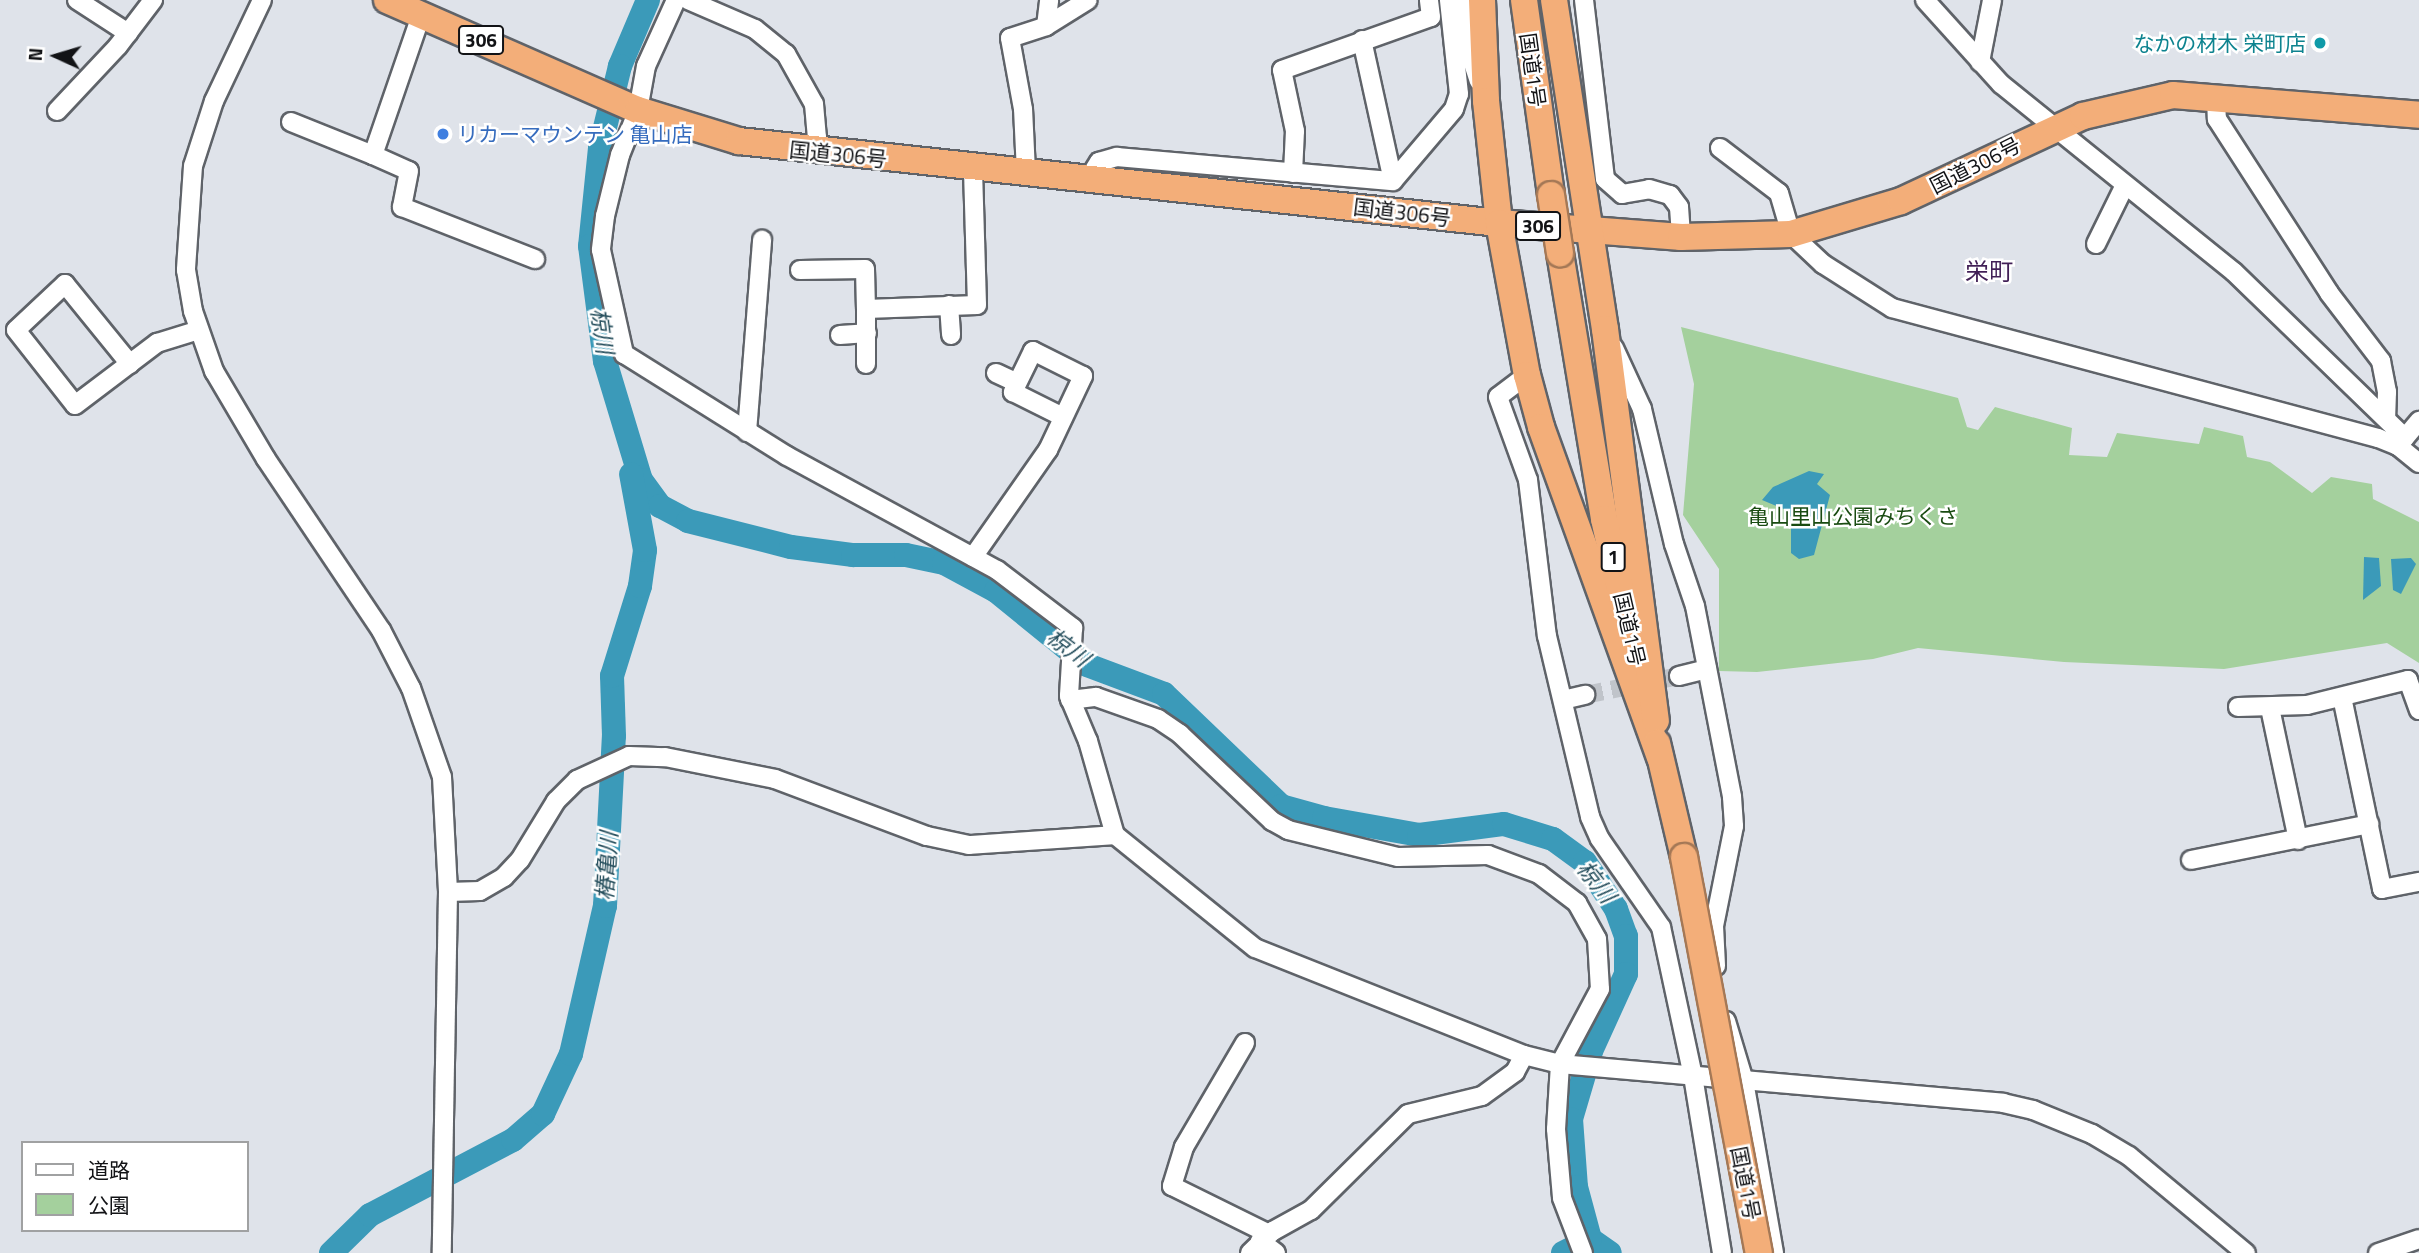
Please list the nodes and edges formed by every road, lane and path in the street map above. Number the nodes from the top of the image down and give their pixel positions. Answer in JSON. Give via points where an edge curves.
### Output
{"nodes":[{"id":1,"x":77,"y":0,"type":"edge"},
{"id":2,"x":153,"y":0,"type":"edge"},
{"id":3,"x":262,"y":0,"type":"edge"},
{"id":4,"x":387,"y":0,"type":"edge"},
{"id":5,"x":677,"y":0,"type":"edge"},
{"id":6,"x":688,"y":0,"type":"edge"},
{"id":7,"x":1049,"y":0,"type":"edge"},
{"id":8,"x":1088,"y":0,"type":"edge"},
{"id":9,"x":1429,"y":0,"type":"edge"},
{"id":10,"x":1449,"y":0,"type":"edge"},
{"id":11,"x":1464,"y":0,"type":"edge"},
{"id":12,"x":1482,"y":0,"type":"edge"},
{"id":13,"x":1524,"y":0,"type":"edge"},
{"id":14,"x":1554,"y":0,"type":"edge"},
{"id":15,"x":1584,"y":0,"type":"edge"},
{"id":16,"x":1925,"y":0,"type":"edge"},
{"id":17,"x":1992,"y":0,"type":"edge"},
{"id":18,"x":422,"y":13,"type":"junction"},
{"id":19,"x":1046,"y":26,"type":"junction"},
{"id":20,"x":128,"y":33,"type":"junction"},
{"id":21,"x":1362,"y":40,"type":"junction"},
{"id":22,"x":1980,"y":62,"type":"junction"},
{"id":23,"x":2216,"y":96,"type":"junction"},
{"id":24,"x":1486,"y":101,"type":"junction"},
{"id":25,"x":638,"y":110,"type":"junction"},
{"id":26,"x":57,"y":111,"type":"dead end"},
{"id":27,"x":2419,"y":115,"type":"edge"},
{"id":28,"x":291,"y":122,"type":"dead end"},
{"id":29,"x":2053,"y":126,"type":"junction"},
{"id":30,"x":1720,"y":148,"type":"dead end"},
{"id":31,"x":813,"y":151,"type":"junction"},
{"id":32,"x":373,"y":155,"type":"junction"},
{"id":33,"x":973,"y":168,"type":"junction"},
{"id":34,"x":1026,"y":172,"type":"junction"},
{"id":35,"x":1293,"y":173,"type":"junction"},
{"id":36,"x":1089,"y":178,"type":"junction"},
{"id":37,"x":1393,"y":181,"type":"junction"},
{"id":38,"x":2125,"y":185,"type":"junction"},
{"id":39,"x":1500,"y":223,"type":"junction"},
{"id":40,"x":1589,"y":230,"type":"junction"},
{"id":41,"x":1791,"y":234,"type":"junction"},
{"id":42,"x":1681,"y":237,"type":"junction"},
{"id":43,"x":762,"y":240,"type":"dead end"},
{"id":44,"x":2096,"y":244,"type":"dead end"},
{"id":45,"x":535,"y":259,"type":"dead end"},
{"id":46,"x":800,"y":270,"type":"dead end"},
{"id":47,"x":949,"y":306,"type":"junction"},
{"id":48,"x":866,"y":309,"type":"junction"},
{"id":49,"x":1605,"y":329,"type":"junction"},
{"id":50,"x":199,"y":331,"type":"junction"},
{"id":51,"x":867,"y":333,"type":"junction"},
{"id":52,"x":840,"y":335,"type":"dead end"},
{"id":53,"x":951,"y":335,"type":"dead end"},
{"id":54,"x":130,"y":364,"type":"junction"},
{"id":55,"x":866,"y":364,"type":"dead end"},
{"id":56,"x":996,"y":373,"type":"dead end"},
{"id":57,"x":1527,"y":375,"type":"junction"},
{"id":58,"x":1017,"y":383,"type":"junction"},
{"id":59,"x":1063,"y":417,"type":"junction"},
{"id":60,"x":2386,"y":417,"type":"junction"},
{"id":61,"x":2419,"y":421,"type":"edge"},
{"id":62,"x":747,"y":432,"type":"junction"},
{"id":63,"x":2402,"y":442,"type":"junction"},
{"id":64,"x":2419,"y":463,"type":"edge"},
{"id":65,"x":973,"y":557,"type":"junction"},
{"id":66,"x":1707,"y":669,"type":"junction"},
{"id":67,"x":1679,"y":676,"type":"tunnel mouth"},
{"id":68,"x":1069,"y":694,"type":"junction"},
{"id":69,"x":1585,"y":695,"type":"tunnel mouth"},
{"id":70,"x":2343,"y":696,"type":"junction"},
{"id":71,"x":1563,"y":700,"type":"junction"},
{"id":72,"x":2238,"y":707,"type":"dead end"},
{"id":73,"x":2270,"y":708,"type":"junction"},
{"id":74,"x":2419,"y":710,"type":"edge"},
{"id":75,"x":1660,"y":757,"type":"junction"},
{"id":76,"x":2369,"y":824,"type":"junction"},
{"id":77,"x":1115,"y":835,"type":"junction"},
{"id":78,"x":2298,"y":839,"type":"junction"},
{"id":79,"x":2191,"y":860,"type":"dead end"},
{"id":80,"x":2419,"y":882,"type":"edge"},
{"id":81,"x":448,"y":892,"type":"junction"},
{"id":82,"x":1245,"y":1043,"type":"dead end"},
{"id":83,"x":1524,"y":1055,"type":"junction"},
{"id":84,"x":1560,"y":1063,"type":"junction"},
{"id":85,"x":1693,"y":1076,"type":"junction"},
{"id":86,"x":1744,"y":1081,"type":"junction"},
{"id":87,"x":2419,"y":1239,"type":"edge"},
{"id":88,"x":1259,"y":1243,"type":"edge"},
{"id":89,"x":1582,"y":1252,"type":"edge"},
{"id":90,"x":442,"y":1253,"type":"edge"},
{"id":91,"x":1276,"y":1253,"type":"edge"},
{"id":92,"x":1722,"y":1253,"type":"edge"},
{"id":93,"x":1759,"y":1253,"type":"edge"},
{"id":94,"x":1774,"y":1253,"type":"edge"},
{"id":95,"x":2246,"y":1253,"type":"edge"},
{"id":96,"x":2378,"y":1253,"type":"edge"}],
"edges":[{"from":1,"to":20,"type":"street"},
{"from":2,"to":20,"type":"street"},
{"from":3,"to":50,"type":"street","via":[[214,101],[193,166],[185,242]]},
{"from":4,"to":18,"type":"highway","name":"国道306号","number":"306"},
{"from":5,"to":25,"type":"street","via":[[646,66]]},
{"from":6,"to":31,"type":"street","via":[[755,29],[786,54],[814,104],[817,137]]},
{"from":7,"to":19,"type":"street"},
{"from":8,"to":19,"type":"street"},
{"from":9,"to":21,"type":"street","via":[[1431,17]]},
{"from":10,"to":37,"type":"street","via":[[1459,94],[1454,109]]},
{"from":11,"to":24,"type":"street","via":[[1471,57]]},
{"from":12,"to":24,"type":"highway"},
{"from":13,"to":75,"type":"highway","name":"国道1号","number":"1","bridge":true,"via":[[1604,519]]},
{"from":14,"to":40,"type":"highway"},
{"from":15,"to":42,"type":"street","via":[[1605,179],[1622,194],[1649,189],[1670,195],[1679,207]]},
{"from":16,"to":22,"type":"street"},
{"from":17,"to":22,"type":"street"},
{"from":18,"to":25,"type":"highway","name":"国道306号","number":"306"},
{"from":18,"to":32,"type":"street"},
{"from":19,"to":34,"type":"street","via":[[1010,38],[1023,109]]},
{"from":20,"to":26,"type":"street"},
{"from":21,"to":35,"type":"street","via":[[1282,70],[1295,131]]},
{"from":21,"to":37,"type":"street"},
{"from":22,"to":29,"type":"street"},
{"from":23,"to":27,"type":"highway","name":"国道306号","number":"306"},
{"from":23,"to":29,"type":"highway","name":"国道306号","number":"306","via":[[2173,95],[2128,103]]},
{"from":23,"to":60,"type":"street","via":[[2217,119],[2329,293],[2381,361],[2388,392]]},
{"from":24,"to":39,"type":"highway"},
{"from":25,"to":31,"type":"highway","name":"国道306号","number":"306","via":[[739,141]]},
{"from":25,"to":62,"type":"street","via":[[612,181],[601,250],[624,354]]},
{"from":28,"to":32,"type":"street"},
{"from":29,"to":38,"type":"street"},
{"from":29,"to":41,"type":"highway","name":"国道306号","number":"306","via":[[1901,201]]},
{"from":30,"to":41,"type":"street","via":[[1779,193]]},
{"from":31,"to":33,"type":"highway","name":"国道306号","number":"306"},
{"from":32,"to":45,"type":"street","via":[[410,171],[402,207]]},
{"from":33,"to":34,"type":"highway","name":"国道306号","number":"306"},
{"from":33,"to":47,"type":"street","via":[[977,305]]},
{"from":34,"to":36,"type":"highway","name":"国道306号","number":"306"},
{"from":35,"to":36,"type":"street","via":[[1117,157],[1099,162]]},
{"from":35,"to":37,"type":"street"},
{"from":36,"to":39,"type":"highway","name":"国道306号","number":"306"},
{"from":38,"to":44,"type":"street"},
{"from":38,"to":60,"type":"street","via":[[2234,272]]},
{"from":39,"to":40,"type":"highway","name":"国道306号","number":"306"},
{"from":39,"to":57,"type":"highway"},
{"from":40,"to":42,"type":"highway","name":"国道306号","number":"306"},
{"from":40,"to":49,"type":"highway"},
{"from":41,"to":42,"type":"highway","name":"国道306号","number":"306"},
{"from":41,"to":63,"type":"street","via":[[1823,264],[1892,308]]},
{"from":43,"to":62,"type":"street"},
{"from":46,"to":48,"type":"street","via":[[865,269]]},
{"from":47,"to":48,"type":"street"},
{"from":47,"to":53,"type":"street"},
{"from":48,"to":51,"type":"street"},
{"from":49,"to":66,"type":"street","via":[[1642,409]]},
{"from":49,"to":75,"type":"highway"},
{"from":50,"to":54,"type":"street","via":[[158,343]]},
{"from":50,"to":81,"type":"street","via":[[233,407],[381,630],[411,688],[442,777]]},
{"from":51,"to":52,"type":"street"},
{"from":51,"to":55,"type":"street"},
{"from":54,"to":54,"type":"street","via":[[75,405],[16,330],[65,284]]},
{"from":56,"to":58,"type":"street"},
{"from":57,"to":71,"type":"street","via":[[1498,397],[1528,480],[1547,636]]},
{"from":57,"to":75,"type":"highway","via":[[1548,448]]},
{"from":58,"to":59,"type":"street","via":[[1013,392]]},
{"from":58,"to":59,"type":"street","via":[[1033,351],[1083,376]]},
{"from":59,"to":65,"type":"street","via":[[1048,450]]},
{"from":60,"to":63,"type":"street"},
{"from":61,"to":63,"type":"street"},
{"from":62,"to":65,"type":"street"},
{"from":63,"to":64,"type":"street"},
{"from":65,"to":68,"type":"street","via":[[1023,587],[1059,615],[1076,636]]},
{"from":66,"to":67,"type":"street"},
{"from":66,"to":86,"type":"street","via":[[1734,826],[1714,926],[1714,951],[1727,1026]]},
{"from":68,"to":77,"type":"street"},
{"from":68,"to":84,"type":"street","via":[[1096,697],[1158,719],[1181,734],[1272,821],[1288,830],[1411,858],[1479,853],[1539,874],[1569,895],[1589,919],[1597,939],[1600,989]]},
{"from":69,"to":71,"type":"street"},
{"from":70,"to":73,"type":"street"},
{"from":70,"to":74,"type":"street","via":[[2408,680]]},
{"from":70,"to":76,"type":"street"},
{"from":71,"to":85,"type":"street","via":[[1590,817],[1600,839],[1661,927]]},
{"from":72,"to":73,"type":"street"},
{"from":73,"to":78,"type":"street"},
{"from":75,"to":93,"type":"highway","name":"国道1号","number":"1","bridge":true,"via":[[1684,857]]},
{"from":76,"to":78,"type":"street"},
{"from":76,"to":80,"type":"street","via":[[2382,889]]},
{"from":77,"to":81,"type":"street","via":[[969,845],[927,836],[775,779],[664,757],[629,757],[577,779],[556,801],[505,877],[480,891]]},
{"from":77,"to":83,"type":"street","via":[[1255,948]]},
{"from":78,"to":79,"type":"street"},
{"from":81,"to":90,"type":"street"},
{"from":82,"to":88,"type":"street","via":[[1184,1147],[1172,1185]]},
{"from":83,"to":84,"type":"street"},
{"from":83,"to":88,"type":"street","via":[[1515,1072],[1482,1096],[1408,1114],[1311,1210]]},
{"from":84,"to":85,"type":"street"},
{"from":84,"to":89,"type":"street","via":[[1556,1129],[1562,1198]]},
{"from":85,"to":86,"type":"street"},
{"from":85,"to":92,"type":"street"},
{"from":86,"to":94,"type":"street"},
{"from":86,"to":95,"type":"street","via":[[1995,1102],[2033,1110],[2092,1134],[2130,1156]]},
{"from":87,"to":96,"type":"street"},
{"from":88,"to":91,"type":"street"}]}
